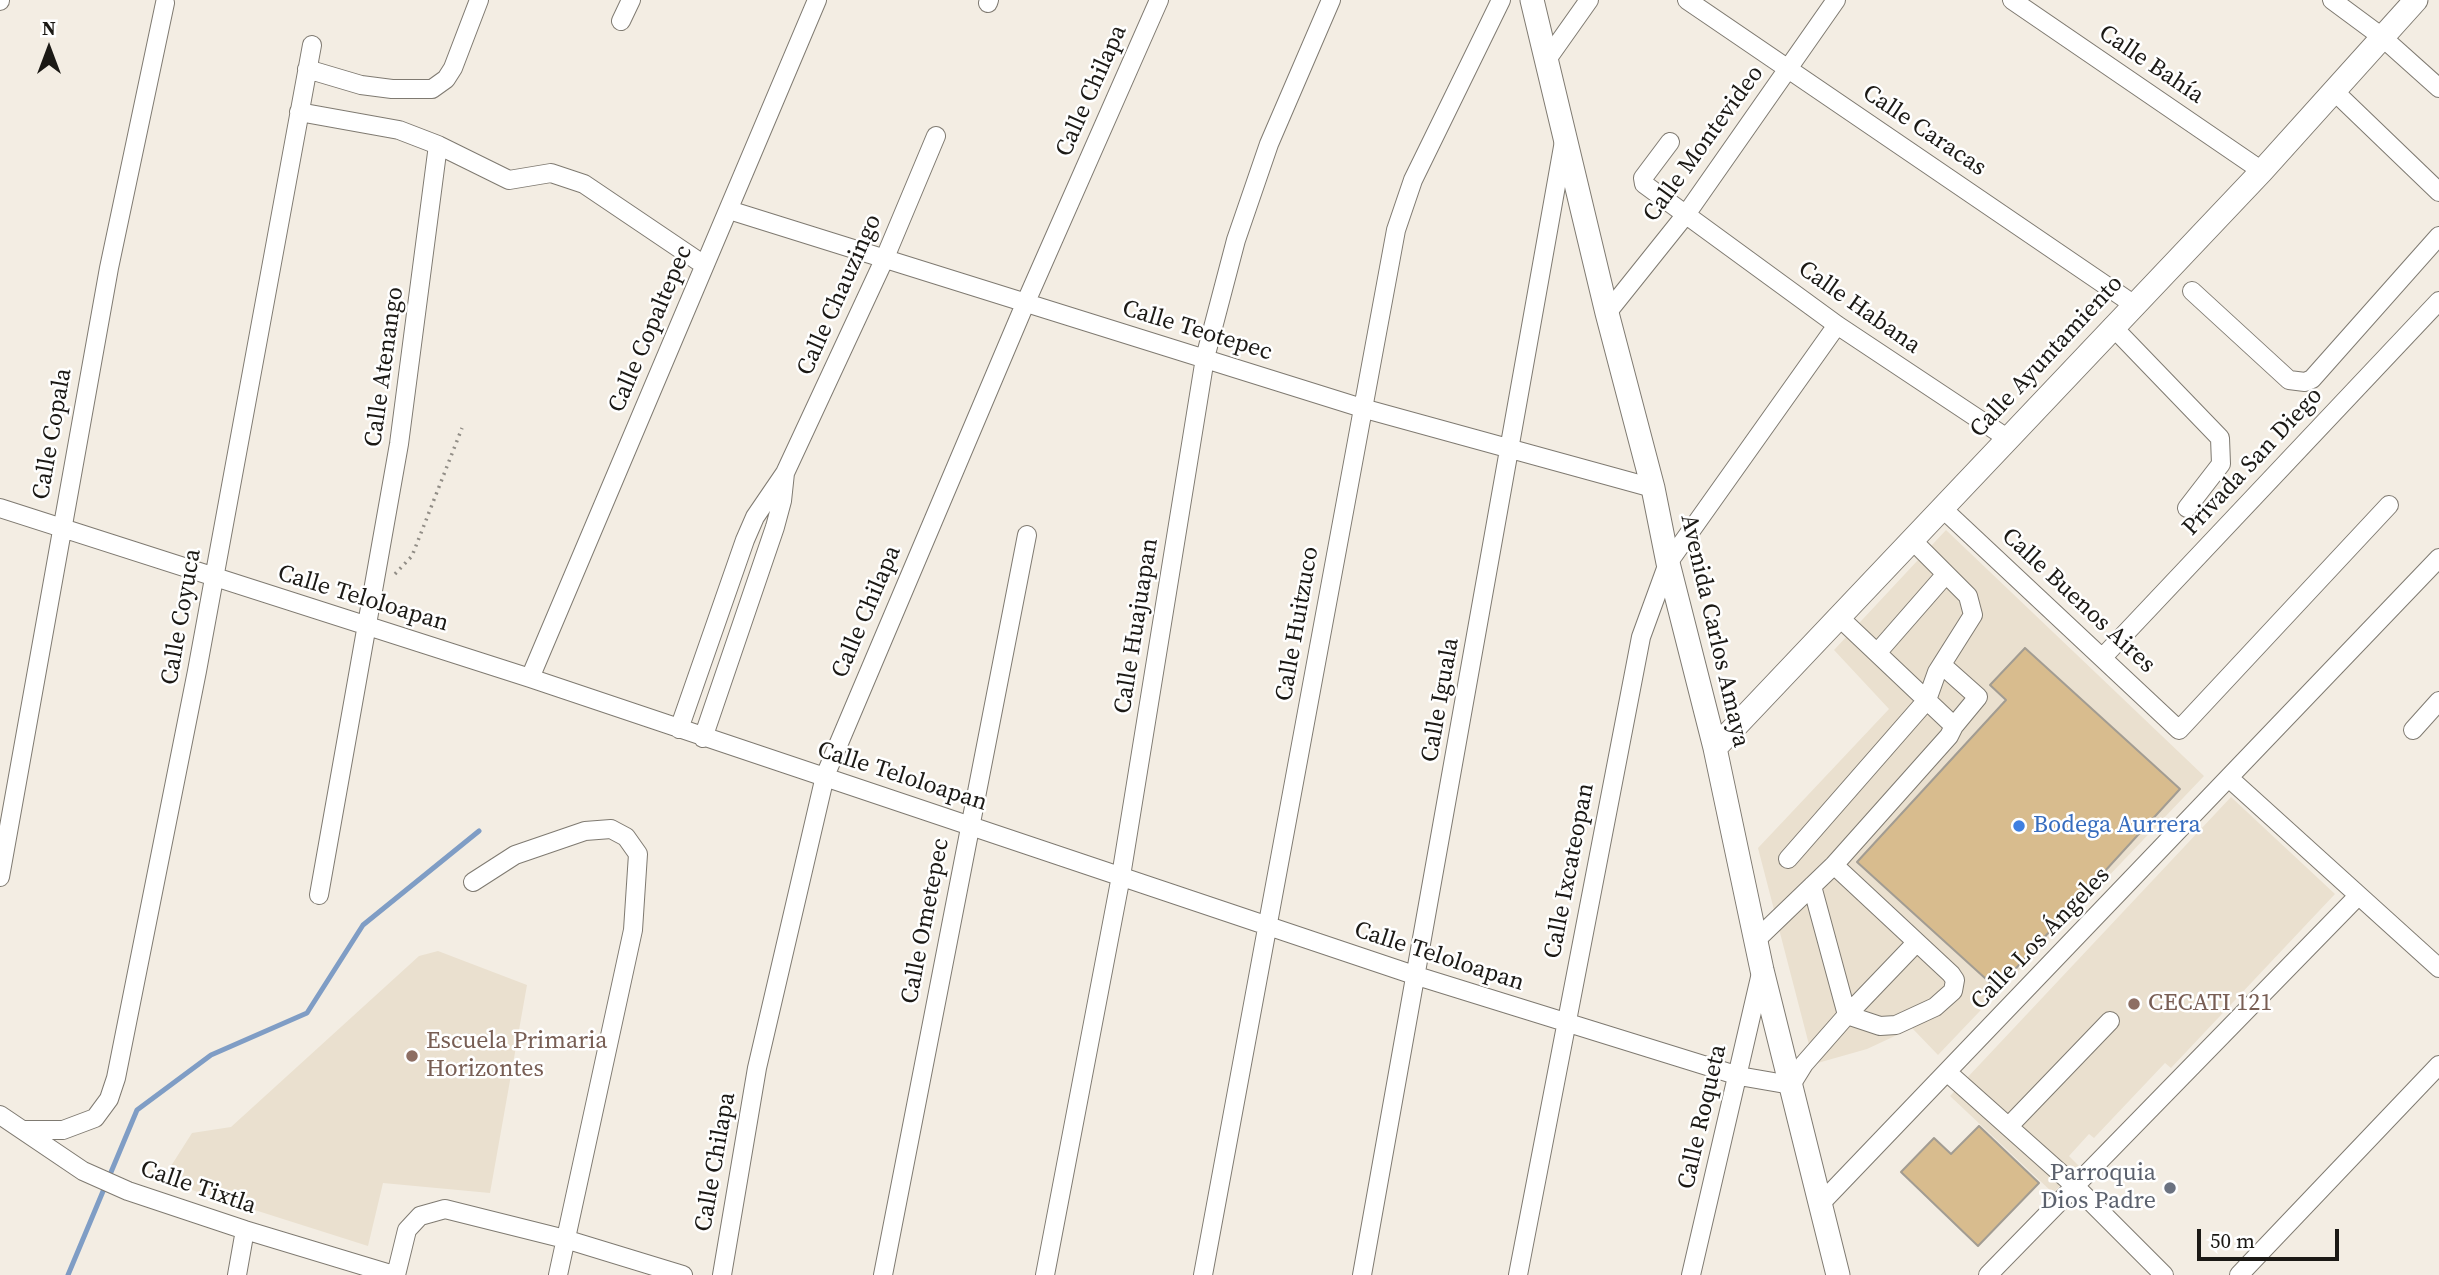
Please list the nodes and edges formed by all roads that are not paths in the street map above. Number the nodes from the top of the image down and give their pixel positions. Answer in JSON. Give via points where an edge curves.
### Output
{"nodes":[{"id":1,"x":479,"y":0,"type":"edge"},
{"id":2,"x":631,"y":0,"type":"edge"},
{"id":3,"x":817,"y":0,"type":"edge"},
{"id":4,"x":1159,"y":0,"type":"edge"},
{"id":5,"x":1331,"y":0,"type":"edge"},
{"id":6,"x":1501,"y":0,"type":"edge"},
{"id":7,"x":1532,"y":0,"type":"edge"},
{"id":8,"x":1589,"y":0,"type":"edge"},
{"id":9,"x":1687,"y":0,"type":"edge"},
{"id":10,"x":1836,"y":0,"type":"edge"},
{"id":11,"x":2012,"y":0,"type":"edge"},
{"id":12,"x":2332,"y":0,"type":"edge"},
{"id":13,"x":2416,"y":0,"type":"edge"},
{"id":14,"x":165,"y":3,"type":"dead end"},
{"id":15,"x":621,"y":20,"type":"dead end"},
{"id":16,"x":2382,"y":37,"type":"junction"},
{"id":17,"x":312,"y":45,"type":"dead end"},
{"id":18,"x":1548,"y":58,"type":"junction"},
{"id":19,"x":1788,"y":68,"type":"junction"},
{"id":20,"x":307,"y":69,"type":"junction"},
{"id":21,"x":2439,"y":88,"type":"edge"},
{"id":22,"x":2334,"y":91,"type":"junction"},
{"id":23,"x":299,"y":111,"type":"junction"},
{"id":24,"x":1565,"y":133,"type":"junction"},
{"id":25,"x":936,"y":136,"type":"dead end"},
{"id":26,"x":1670,"y":142,"type":"dead end"},
{"id":27,"x":438,"y":145,"type":"junction"},
{"id":28,"x":2262,"y":171,"type":"junction"},
{"id":29,"x":2439,"y":191,"type":"edge"},
{"id":30,"x":729,"y":210,"type":"junction"},
{"id":31,"x":1687,"y":213,"type":"junction"},
{"id":32,"x":2439,"y":236,"type":"edge"},
{"id":33,"x":884,"y":260,"type":"junction"},
{"id":34,"x":704,"y":265,"type":"junction"},
{"id":35,"x":2192,"y":291,"type":"dead end"},
{"id":36,"x":2439,"y":301,"type":"edge"},
{"id":37,"x":1025,"y":304,"type":"junction"},
{"id":38,"x":2133,"y":304,"type":"junction"},
{"id":39,"x":1607,"y":313,"type":"junction"},
{"id":40,"x":1837,"y":325,"type":"junction"},
{"id":41,"x":2112,"y":326,"type":"junction"},
{"id":42,"x":1205,"y":358,"type":"junction"},
{"id":43,"x":1362,"y":408,"type":"junction"},
{"id":44,"x":2007,"y":439,"type":"junction"},
{"id":45,"x":1511,"y":450,"type":"junction"},
{"id":46,"x":785,"y":473,"type":"junction"},
{"id":47,"x":1653,"y":488,"type":"junction"},
{"id":48,"x":2389,"y":505,"type":"dead end"},
{"id":49,"x":0,"y":508,"type":"edge"},
{"id":50,"x":1942,"y":508,"type":"junction"},
{"id":51,"x":2187,"y":508,"type":"dead end"},
{"id":52,"x":61,"y":528,"type":"junction"},
{"id":53,"x":1027,"y":535,"type":"dead end"},
{"id":54,"x":1912,"y":540,"type":"junction"},
{"id":55,"x":2439,"y":558,"type":"edge"},
{"id":56,"x":1668,"y":563,"type":"junction"},
{"id":57,"x":1946,"y":574,"type":"junction"},
{"id":58,"x":214,"y":578,"type":"junction"},
{"id":59,"x":1840,"y":618,"type":"junction"},
{"id":60,"x":369,"y":626,"type":"junction"},
{"id":61,"x":1877,"y":653,"type":"junction"},
{"id":62,"x":2103,"y":657,"type":"junction"},
{"id":63,"x":1941,"y":665,"type":"junction"},
{"id":64,"x":530,"y":678,"type":"junction"},
{"id":65,"x":1927,"y":700,"type":"junction"},
{"id":66,"x":2439,"y":701,"type":"edge"},
{"id":67,"x":1954,"y":726,"type":"junction"},
{"id":68,"x":679,"y":729,"type":"junction"},
{"id":69,"x":2413,"y":730,"type":"dead end"},
{"id":70,"x":703,"y":738,"type":"junction"},
{"id":71,"x":1715,"y":748,"type":"junction"},
{"id":72,"x":824,"y":776,"type":"junction"},
{"id":73,"x":2229,"y":778,"type":"junction"},
{"id":74,"x":969,"y":825,"type":"junction"},
{"id":75,"x":1788,"y":859,"type":"dead end"},
{"id":76,"x":1834,"y":865,"type":"junction"},
{"id":77,"x":1121,"y":876,"type":"junction"},
{"id":78,"x":0,"y":877,"type":"edge"},
{"id":79,"x":473,"y":882,"type":"dead end"},
{"id":80,"x":1812,"y":886,"type":"junction"},
{"id":81,"x":319,"y":895,"type":"dead end"},
{"id":82,"x":2358,"y":896,"type":"junction"},
{"id":83,"x":1268,"y":927,"type":"junction"},
{"id":84,"x":1755,"y":942,"type":"junction"},
{"id":85,"x":1916,"y":943,"type":"junction"},
{"id":86,"x":2439,"y":968,"type":"edge"},
{"id":87,"x":1762,"y":970,"type":"junction"},
{"id":88,"x":1417,"y":976,"type":"junction"},
{"id":89,"x":1847,"y":1015,"type":"junction"},
{"id":90,"x":2110,"y":1021,"type":"dead end"},
{"id":91,"x":1566,"y":1023,"type":"junction"},
{"id":92,"x":2439,"y":1065,"type":"edge"},
{"id":93,"x":1947,"y":1072,"type":"junction"},
{"id":94,"x":1739,"y":1076,"type":"junction"},
{"id":95,"x":1790,"y":1085,"type":"junction"},
{"id":96,"x":0,"y":1115,"type":"edge"},
{"id":97,"x":2009,"y":1126,"type":"junction"},
{"id":98,"x":23,"y":1130,"type":"junction"},
{"id":99,"x":2075,"y":1186,"type":"junction"},
{"id":100,"x":1822,"y":1202,"type":"junction"},
{"id":101,"x":245,"y":1230,"type":"junction"},
{"id":102,"x":565,"y":1239,"type":"junction"},
{"id":103,"x":237,"y":1275,"type":"edge"},
{"id":104,"x":395,"y":1275,"type":"edge"},
{"id":105,"x":558,"y":1275,"type":"edge"},
{"id":106,"x":683,"y":1275,"type":"edge"},
{"id":107,"x":722,"y":1275,"type":"edge"},
{"id":108,"x":883,"y":1275,"type":"edge"},
{"id":109,"x":1045,"y":1275,"type":"edge"},
{"id":110,"x":1203,"y":1275,"type":"edge"},
{"id":111,"x":1362,"y":1275,"type":"edge"},
{"id":112,"x":1518,"y":1275,"type":"edge"},
{"id":113,"x":1691,"y":1275,"type":"edge"},
{"id":114,"x":1838,"y":1275,"type":"edge"},
{"id":115,"x":1987,"y":1275,"type":"edge"},
{"id":116,"x":2164,"y":1275,"type":"edge"},
{"id":117,"x":2239,"y":1275,"type":"edge"}],
"edges":[{"from":1,"to":20,"type":"street","via":[[453,68],[439,85],[424,90],[362,85]]},
{"from":2,"to":15,"type":"street"},
{"from":3,"to":30,"type":"street","name":"Calle Copaltepec"},
{"from":4,"to":37,"type":"street","name":"Calle Chilapa"},
{"from":5,"to":42,"type":"street","name":"Calle Huajuapan","via":[[1269,144],[1236,240]]},
{"from":6,"to":43,"type":"street","name":"Calle Huitzuco","via":[[1450,100],[1396,230]]},
{"from":7,"to":18,"type":"main road","name":"Avenida Carlos Amaya"},
{"from":8,"to":18,"type":"street"},
{"from":9,"to":19,"type":"street","name":"Calle Caracas"},
{"from":10,"to":19,"type":"street","name":"Calle Montevideo"},
{"from":11,"to":28,"type":"street","name":"Calle Bahía"},
{"from":12,"to":16,"type":"street"},
{"from":13,"to":16,"type":"main road","name":"Calle Ayuntamiento"},
{"from":14,"to":52,"type":"street","name":"Calle Copala"},
{"from":16,"to":21,"type":"street"},
{"from":16,"to":22,"type":"main road","name":"Calle Ayuntamiento"},
{"from":17,"to":20,"type":"street","name":"Calle Coyuca"},
{"from":18,"to":24,"type":"main road","name":"Avenida Carlos Amaya"},
{"from":19,"to":31,"type":"street","name":"Calle Montevideo"},
{"from":19,"to":38,"type":"street","name":"Calle Caracas"},
{"from":20,"to":23,"type":"street","name":"Calle Coyuca"},
{"from":22,"to":28,"type":"main road","name":"Calle Ayuntamiento"},
{"from":22,"to":29,"type":"street"},
{"from":23,"to":27,"type":"street","via":[[375,125]]},
{"from":23,"to":58,"type":"street","name":"Calle Coyuca"},
{"from":24,"to":39,"type":"main road","name":"Avenida Carlos Amaya"},
{"from":24,"to":45,"type":"street","name":"Calle Iguala"},
{"from":25,"to":33,"type":"street","name":"Calle Chauzingo"},
{"from":26,"to":31,"type":"street","name":"Calle Habana","via":[[1642,181]]},
{"from":27,"to":34,"type":"street","via":[[509,180],[551,173],[584,184]]},
{"from":27,"to":60,"type":"street","name":"Calle Atenango","via":[[399,444]]},
{"from":28,"to":38,"type":"main road","name":"Calle Ayuntamiento"},
{"from":30,"to":33,"type":"street","name":"Calle Teotepec"},
{"from":30,"to":34,"type":"street","name":"Calle Copaltepec"},
{"from":31,"to":39,"type":"street","name":"Calle Montevideo"},
{"from":31,"to":40,"type":"street","name":"Calle Habana"},
{"from":32,"to":35,"type":"street","via":[[2305,382],[2289,380]]},
{"from":33,"to":37,"type":"street","name":"Calle Teotepec"},
{"from":33,"to":46,"type":"street","name":"Calle Chauzingo"},
{"from":34,"to":64,"type":"street","name":"Calle Copaltepec"},
{"from":36,"to":62,"type":"street","name":"Privada San Diego"},
{"from":37,"to":42,"type":"street","name":"Calle Teotepec"},
{"from":37,"to":72,"type":"street","name":"Calle Chilapa"},
{"from":38,"to":41,"type":"main road","name":"Calle Ayuntamiento"},
{"from":39,"to":47,"type":"main road","name":"Avenida Carlos Amaya"},
{"from":40,"to":44,"type":"street","name":"Calle Habana"},
{"from":40,"to":56,"type":"street","name":"Calle Ixcateopan"},
{"from":41,"to":44,"type":"main road","name":"Calle Ayuntamiento"},
{"from":41,"to":51,"type":"street","via":[[2220,438],[2221,464]]},
{"from":42,"to":43,"type":"street","name":"Calle Teotepec"},
{"from":42,"to":77,"type":"street","name":"Calle Huajuapan"},
{"from":43,"to":45,"type":"street","name":"Calle Teotepec"},
{"from":43,"to":83,"type":"street","name":"Calle Huitzuco"},
{"from":44,"to":50,"type":"main road","name":"Calle Ayuntamiento"},
{"from":45,"to":47,"type":"street","name":"Calle Teotepec"},
{"from":45,"to":88,"type":"street","name":"Calle Iguala"},
{"from":46,"to":68,"type":"street","name":"Calle Chauzingo","via":[[745,540]]},
{"from":46,"to":70,"type":"street","name":"Calle Chauzingo","via":[[775,527]]},
{"from":47,"to":56,"type":"main road","name":"Avenida Carlos Amaya"},
{"from":48,"to":62,"type":"street","name":"Calle Buenos Aires","via":[[2179,730]]},
{"from":49,"to":52,"type":"street","name":"Calle Teloloapan"},
{"from":50,"to":54,"type":"main road","name":"Calle Ayuntamiento"},
{"from":50,"to":62,"type":"street","name":"Calle Buenos Aires"},
{"from":52,"to":58,"type":"street","name":"Calle Teloloapan"},
{"from":52,"to":78,"type":"street","name":"Calle Copala"},
{"from":53,"to":74,"type":"street","name":"Calle Ometepec"},
{"from":54,"to":57,"type":"street"},
{"from":54,"to":59,"type":"main road","name":"Calle Ayuntamiento"},
{"from":55,"to":73,"type":"street","name":"Calle Los Ángeles"},
{"from":56,"to":71,"type":"main road","name":"Avenida Carlos Amaya"},
{"from":56,"to":91,"type":"street","name":"Calle Ixcateopan","via":[[1632,673]]},
{"from":57,"to":61,"type":"street"},
{"from":57,"to":63,"type":"street","via":[[1968,596],[1973,608],[1970,621]]},
{"from":58,"to":60,"type":"street","name":"Calle Teloloapan"},
{"from":58,"to":98,"type":"street","name":"Calle Coyuca","via":[[109,1099],[95,1118],[63,1130]]},
{"from":59,"to":61,"type":"street"},
{"from":59,"to":71,"type":"main road","name":"Calle Ayuntamiento"},
{"from":60,"to":64,"type":"street","name":"Calle Teloloapan"},
{"from":60,"to":81,"type":"street","name":"Calle Atenango"},
{"from":61,"to":65,"type":"street"},
{"from":63,"to":65,"type":"street"},
{"from":63,"to":67,"type":"street","via":[[1978,697]]},
{"from":64,"to":68,"type":"street","name":"Calle Teloloapan"},
{"from":65,"to":67,"type":"street"},
{"from":65,"to":75,"type":"street"},
{"from":66,"to":69,"type":"street"},
{"from":67,"to":76,"type":"street"},
{"from":68,"to":70,"type":"street","name":"Calle Teloloapan"},
{"from":70,"to":72,"type":"street","name":"Calle Teloloapan"},
{"from":71,"to":84,"type":"main road","name":"Avenida Carlos Amaya"},
{"from":72,"to":74,"type":"street","name":"Calle Teloloapan"},
{"from":72,"to":107,"type":"street","name":"Calle Chilapa","via":[[757,1068]]},
{"from":73,"to":82,"type":"street"},
{"from":73,"to":93,"type":"street","name":"Calle Los Ángeles"},
{"from":74,"to":77,"type":"street","name":"Calle Teloloapan"},
{"from":74,"to":108,"type":"street","name":"Calle Ometepec"},
{"from":76,"to":80,"type":"street"},
{"from":76,"to":85,"type":"street"},
{"from":77,"to":83,"type":"street","name":"Calle Teloloapan"},
{"from":77,"to":109,"type":"street","name":"Calle Huajuapan"},
{"from":79,"to":102,"type":"street","via":[[515,856],[585,831],[611,829],[626,837],[638,854],[633,930]]},
{"from":80,"to":84,"type":"street"},
{"from":80,"to":89,"type":"street"},
{"from":82,"to":86,"type":"street"},
{"from":82,"to":99,"type":"street"},
{"from":83,"to":88,"type":"street","name":"Calle Teloloapan"},
{"from":83,"to":110,"type":"street","name":"Calle Huitzuco"},
{"from":84,"to":87,"type":"main road","name":"Avenida Carlos Amaya"},
{"from":85,"to":89,"type":"street"},
{"from":85,"to":89,"type":"street","via":[[1951,974],[1955,980],[1951,995],[1896,1025],[1880,1026]]},
{"from":87,"to":94,"type":"street","name":"Calle Roqueta"},
{"from":87,"to":95,"type":"main road","name":"Avenida Carlos Amaya"},
{"from":88,"to":91,"type":"street","name":"Calle Teloloapan"},
{"from":88,"to":111,"type":"street","name":"Calle Iguala"},
{"from":89,"to":95,"type":"street"},
{"from":90,"to":97,"type":"street"},
{"from":91,"to":94,"type":"street","name":"Calle Teloloapan"},
{"from":91,"to":112,"type":"street","name":"Calle Ixcateopan"},
{"from":92,"to":117,"type":"street"},
{"from":93,"to":97,"type":"street"},
{"from":93,"to":100,"type":"street","name":"Calle Los Ángeles"},
{"from":94,"to":95,"type":"street","name":"Calle Teloloapan"},
{"from":94,"to":113,"type":"street","name":"Calle Roqueta"},
{"from":95,"to":100,"type":"main road","name":"Avenida Carlos Amaya"},
{"from":96,"to":98,"type":"street","name":"Calle Tixtla"},
{"from":97,"to":99,"type":"street"},
{"from":98,"to":101,"type":"street","name":"Calle Tixtla","via":[[83,1171]]},
{"from":99,"to":115,"type":"street"},
{"from":99,"to":116,"type":"street"},
{"from":100,"to":114,"type":"main road","name":"Avenida Carlos Amaya"},
{"from":101,"to":103,"type":"street"},
{"from":101,"to":104,"type":"street","name":"Calle Tixtla"},
{"from":102,"to":104,"type":"street","name":"Calle Tixtla","via":[[459,1211],[436,1210],[420,1216],[407,1230]]},
{"from":102,"to":105,"type":"street"},
{"from":102,"to":106,"type":"street","name":"Calle Tixtla"}]}
